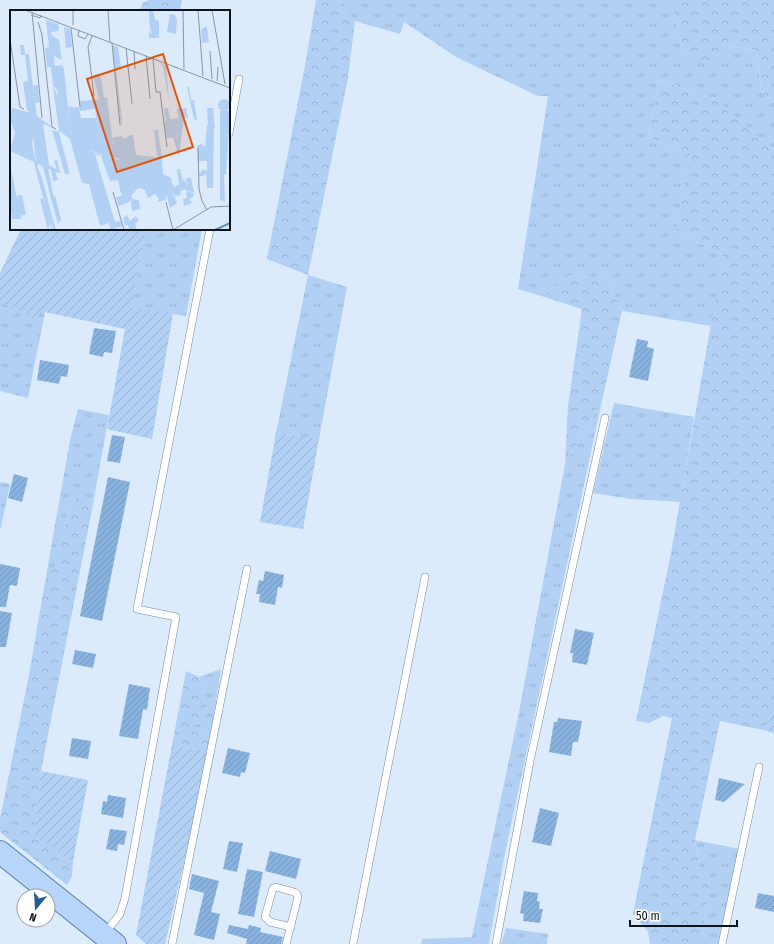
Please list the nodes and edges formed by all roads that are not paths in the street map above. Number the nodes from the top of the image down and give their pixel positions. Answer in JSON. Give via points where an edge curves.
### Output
{"nodes":[{"id":1,"x":239,"y":79,"type":"dead end"},
{"id":2,"x":230,"y":128,"type":"edge"},
{"id":3,"x":210,"y":230,"type":"edge"},
{"id":4,"x":605,"y":418,"type":"dead end"},
{"id":5,"x":247,"y":568,"type":"dead end"},
{"id":6,"x":425,"y":577,"type":"dead end"},
{"id":7,"x":759,"y":766,"type":"dead end"},
{"id":8,"x":0,"y":852,"type":"edge"},
{"id":9,"x":0,"y":871,"type":"edge"},
{"id":10,"x":21,"y":888,"type":"edge"},
{"id":11,"x":56,"y":915,"type":"edge"},
{"id":12,"x":291,"y":927,"type":"junction"},
{"id":13,"x":103,"y":941,"type":"edge"},
{"id":14,"x":172,"y":944,"type":"edge"},
{"id":15,"x":286,"y":944,"type":"edge"},
{"id":16,"x":353,"y":944,"type":"edge"},
{"id":17,"x":496,"y":944,"type":"edge"},
{"id":18,"x":722,"y":944,"type":"edge"}],
"edges":[{"from":1,"to":2,"type":"lane"},
{"from":3,"to":13,"type":"lane","via":[[137,609],[176,617],[125,898],[120,914]]},
{"from":4,"to":17,"type":"lane","via":[[530,761]]},
{"from":5,"to":14,"type":"lane"},
{"from":6,"to":16,"type":"lane"},
{"from":7,"to":18,"type":"lane"},
{"from":8,"to":13,"type":"main road"},
{"from":9,"to":10,"type":"main road"},
{"from":11,"to":13,"type":"main road"},
{"from":12,"to":12,"type":"lane","via":[[298,897],[294,892],[272,888],[265,917],[270,922]]},
{"from":12,"to":15,"type":"lane"}]}
